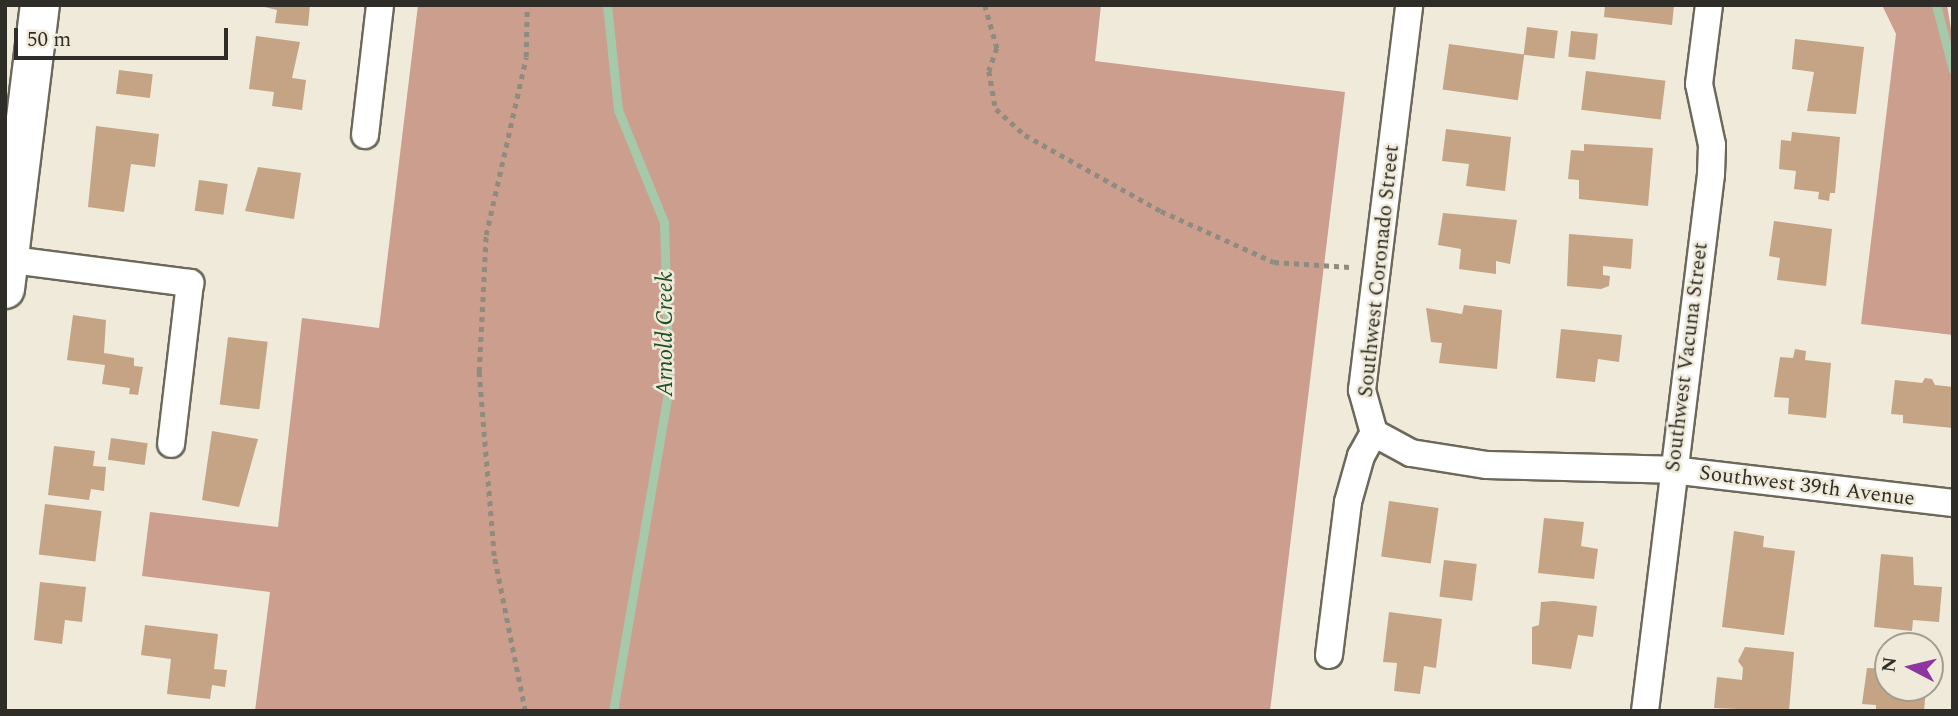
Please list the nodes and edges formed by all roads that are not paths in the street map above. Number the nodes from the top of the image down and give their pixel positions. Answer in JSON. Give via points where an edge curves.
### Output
{"nodes":[{"id":1,"x":40,"y":5,"type":"edge"},
{"id":2,"x":380,"y":5,"type":"edge"},
{"id":3,"x":1409,"y":5,"type":"edge"},
{"id":4,"x":1709,"y":5,"type":"edge"},
{"id":5,"x":365,"y":135,"type":"dead end"},
{"id":6,"x":6,"y":269,"type":"edge"},
{"id":7,"x":1374,"y":433,"type":"junction"},
{"id":8,"x":171,"y":444,"type":"dead end"},
{"id":9,"x":1672,"y":470,"type":"junction"},
{"id":10,"x":1953,"y":503,"type":"edge"},
{"id":11,"x":1329,"y":654,"type":"dead end"},
{"id":12,"x":1645,"y":711,"type":"edge"}],
"edges":[{"from":1,"to":6,"type":"street"},
{"from":2,"to":5,"type":"street"},
{"from":3,"to":7,"type":"street","name":"Southwest Coronado Street","via":[[1362,390]]},
{"from":4,"to":9,"type":"street","name":"Southwest Vacuna Street","via":[[1699,84],[1712,145],[1711,174]]},
{"from":6,"to":8,"type":"street","via":[[190,283]]},
{"from":7,"to":9,"type":"street","name":"Southwest 39th Avenue","via":[[1411,453],[1487,465]]},
{"from":7,"to":11,"type":"street","via":[[1361,456],[1348,502]]},
{"from":9,"to":10,"type":"street","name":"Southwest 39th Avenue"},
{"from":9,"to":12,"type":"street","name":"Southwest Vacuna Street"}]}
